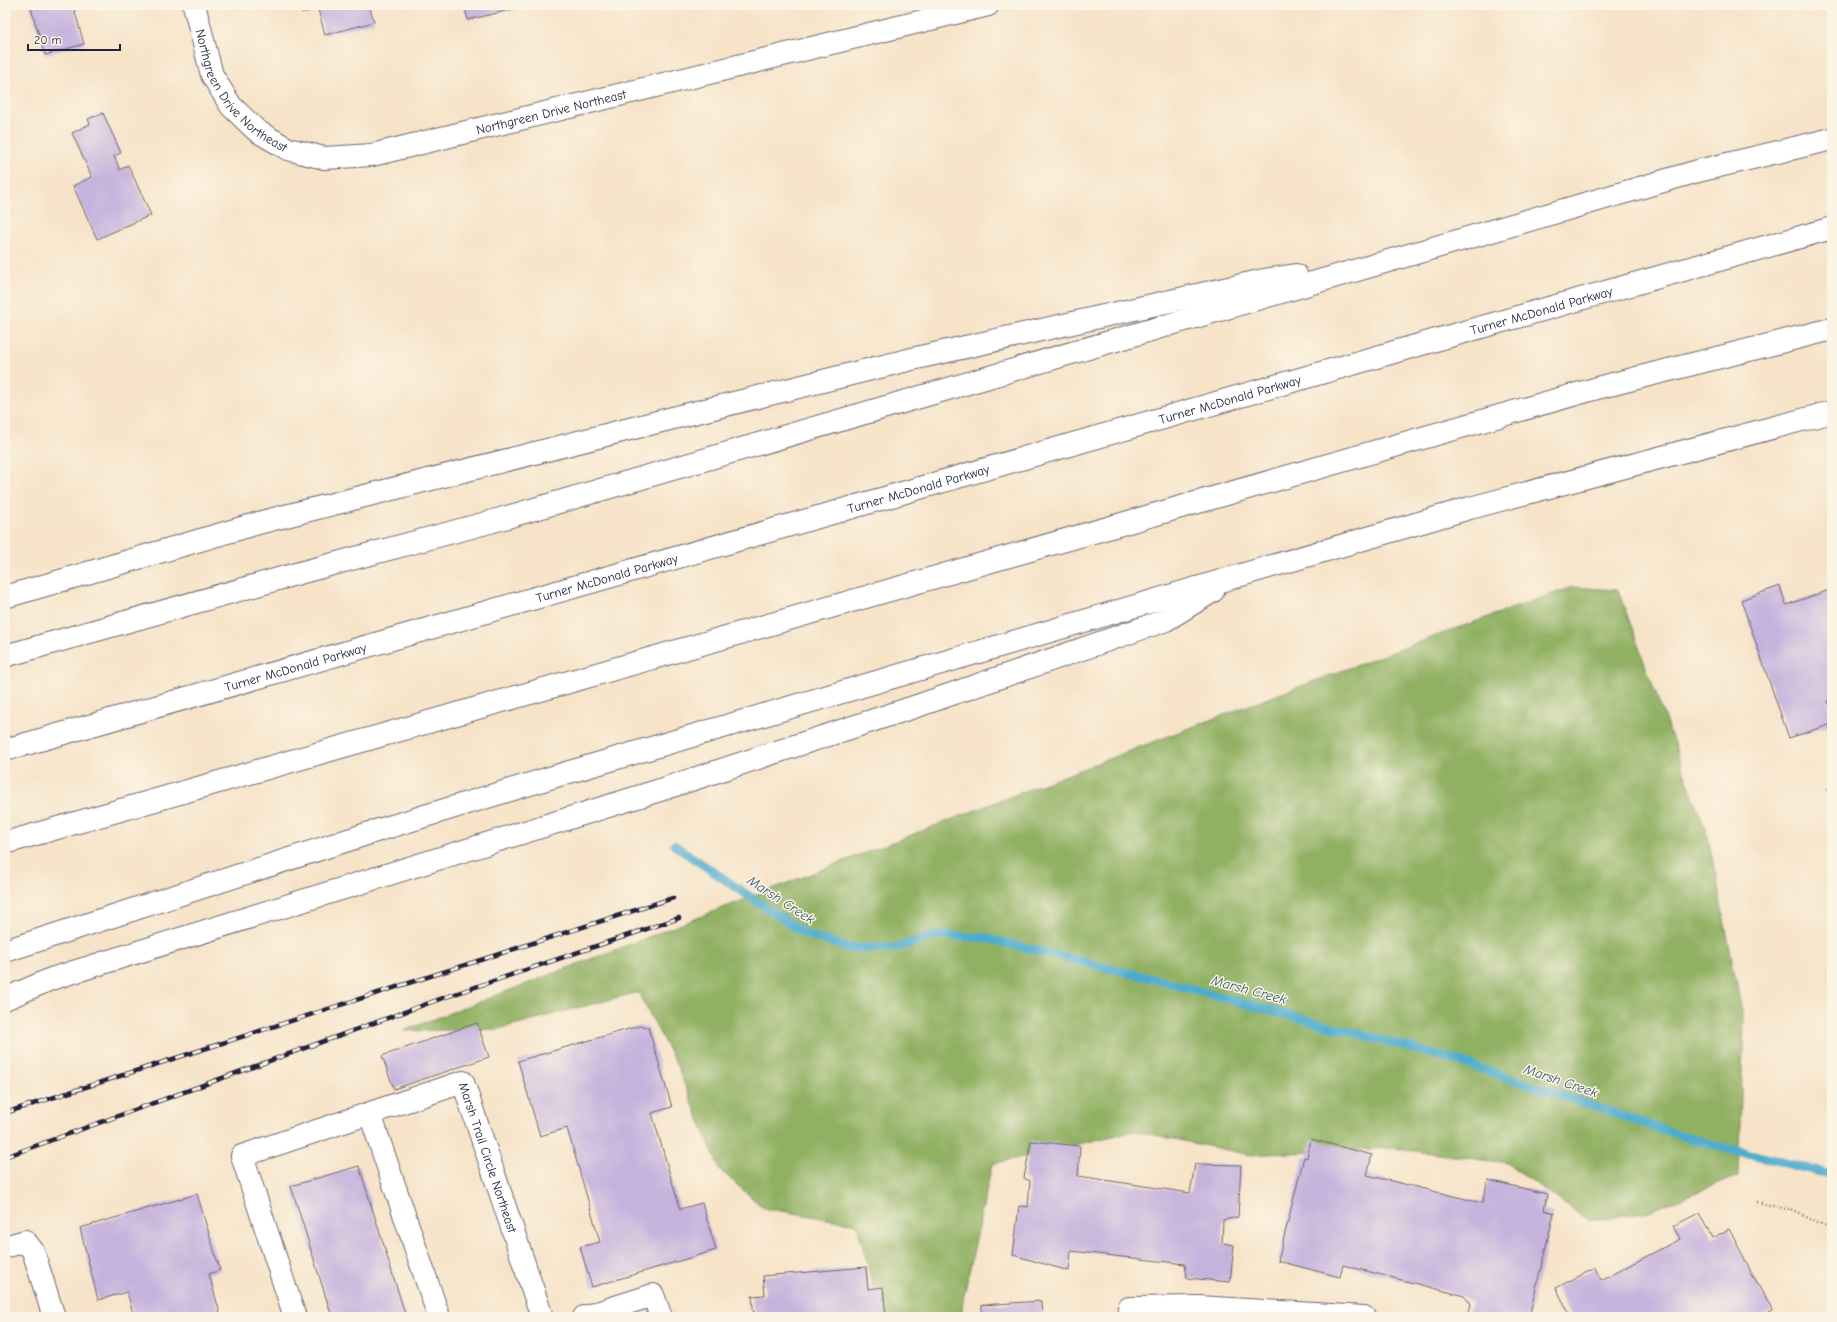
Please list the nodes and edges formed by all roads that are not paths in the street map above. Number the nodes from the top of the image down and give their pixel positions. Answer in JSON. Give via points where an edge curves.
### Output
{"nodes":[{"id":1,"x":194,"y":5,"type":"edge"},
{"id":2,"x":988,"y":5,"type":"edge"},
{"id":3,"x":1832,"y":139,"type":"edge"},
{"id":4,"x":1832,"y":228,"type":"edge"},
{"id":5,"x":1390,"y":260,"type":"junction"},
{"id":6,"x":1832,"y":329,"type":"edge"},
{"id":7,"x":1832,"y":412,"type":"edge"},
{"id":8,"x":1237,"y":576,"type":"junction"},
{"id":9,"x":5,"y":597,"type":"edge"},
{"id":10,"x":5,"y":656,"type":"edge"},
{"id":11,"x":5,"y":750,"type":"edge"},
{"id":12,"x":5,"y":843,"type":"edge"},
{"id":13,"x":5,"y":950,"type":"edge"},
{"id":14,"x":5,"y":999,"type":"edge"},
{"id":15,"x":370,"y":1114,"type":"junction"},
{"id":16,"x":15,"y":1244,"type":"edge"},
{"id":17,"x":54,"y":1317,"type":"edge"},
{"id":18,"x":295,"y":1317,"type":"edge"},
{"id":19,"x":439,"y":1317,"type":"edge"},
{"id":20,"x":542,"y":1317,"type":"edge"},
{"id":21,"x":584,"y":1317,"type":"edge"},
{"id":22,"x":661,"y":1317,"type":"edge"},
{"id":23,"x":1128,"y":1317,"type":"edge"},
{"id":24,"x":1364,"y":1317,"type":"edge"}],
"edges":[{"from":1,"to":2,"type":"main road","name":"Northgreen Drive Northeast","via":[[212,75],[231,106],[257,131],[282,146],[324,158],[372,155]]},
{"from":3,"to":5,"type":"main road","via":[[1698,171]]},
{"from":4,"to":11,"type":"main road","name":"Turner McDonald Parkway"},
{"from":5,"to":9,"type":"main road","via":[[1264,280],[912,359],[262,522]]},
{"from":5,"to":10,"type":"main road","via":[[497,520]]},
{"from":6,"to":12,"type":"main road","via":[[1601,387]]},
{"from":7,"to":8,"type":"main road","via":[[1470,508]]},
{"from":8,"to":13,"type":"main road","via":[[566,773]]},
{"from":8,"to":14,"type":"main road","via":[[1159,623],[660,790],[51,980]]},
{"from":15,"to":18,"type":"main road","name":"Marsh Trail Circle Northeast","via":[[242,1156]]},
{"from":15,"to":19,"type":"main road"},
{"from":15,"to":20,"type":"main road","name":"Marsh Trail Circle Northeast","via":[[463,1082]]},
{"from":16,"to":17,"type":"main road","via":[[33,1251]]},
{"from":21,"to":22,"type":"main road","via":[[653,1295]]},
{"from":23,"to":24,"type":"main road","via":[[1129,1308],[1200,1307]]}]}
